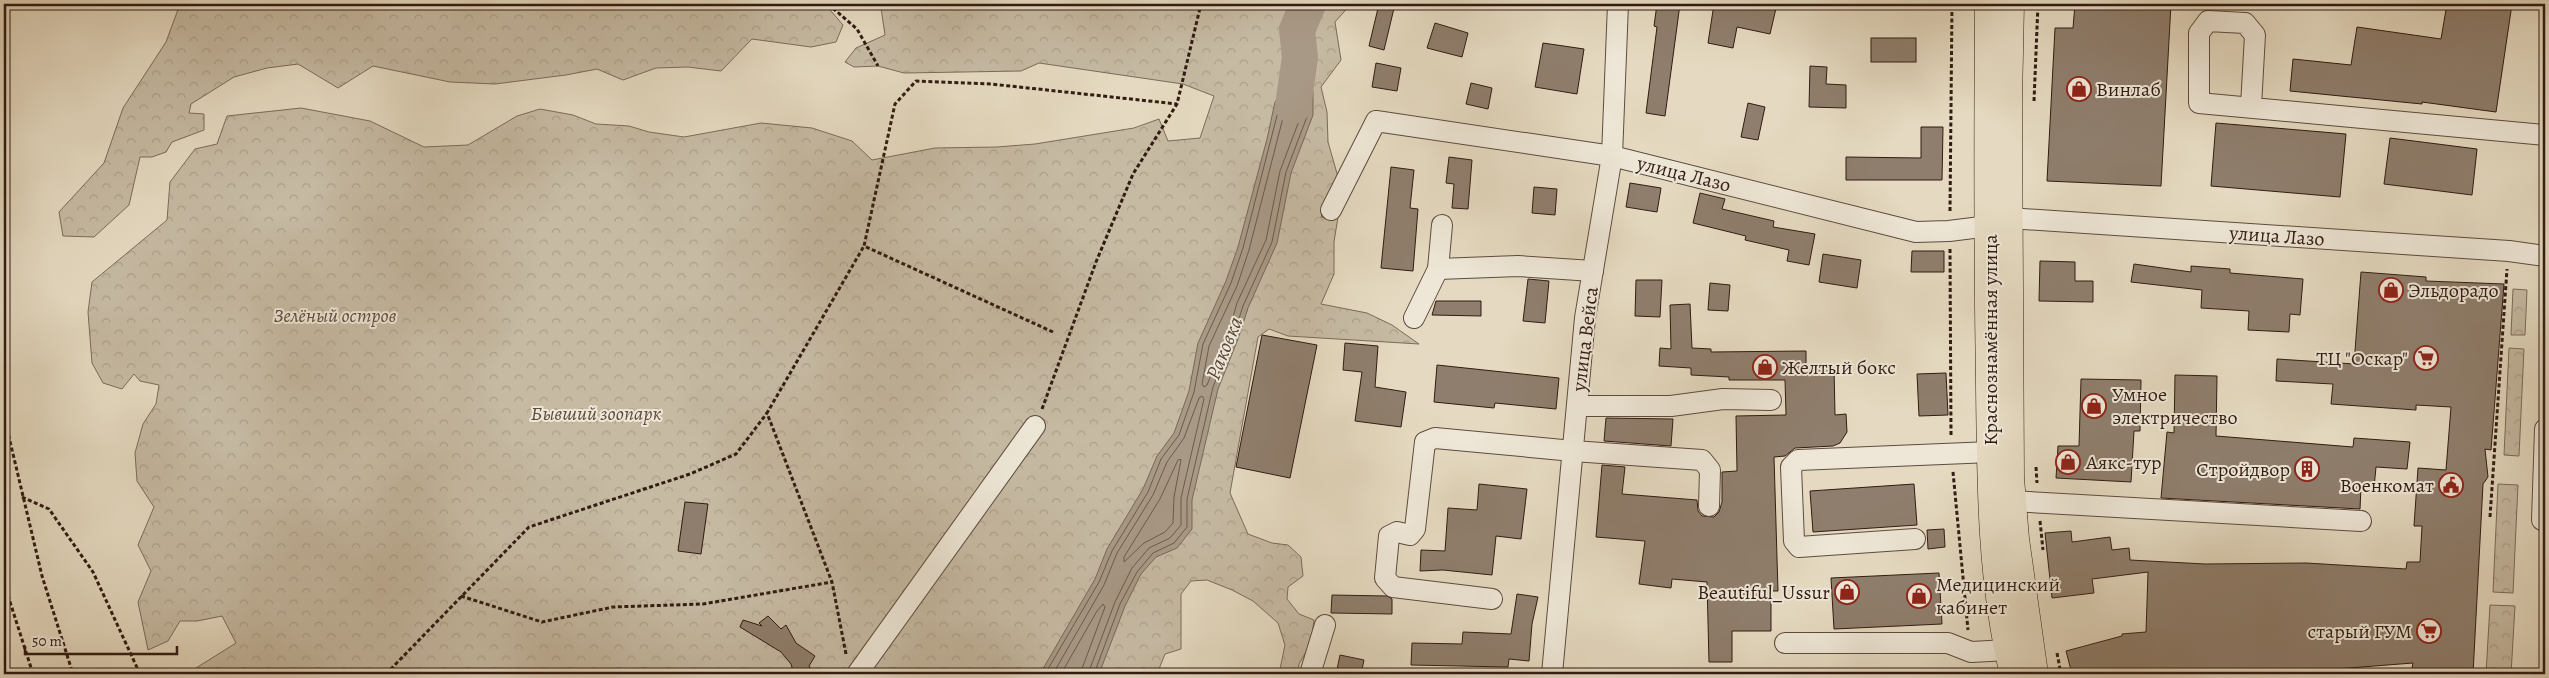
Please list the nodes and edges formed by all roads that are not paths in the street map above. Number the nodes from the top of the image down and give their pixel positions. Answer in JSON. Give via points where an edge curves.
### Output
{"nodes":[{"id":1,"x":1618,"y":4,"type":"edge"},
{"id":2,"x":1989,"y":4,"type":"edge"},
{"id":3,"x":2010,"y":4,"type":"edge"},
{"id":4,"x":2251,"y":106,"type":"junction"},
{"id":5,"x":2545,"y":135,"type":"edge"},
{"id":6,"x":1612,"y":156,"type":"junction"},
{"id":7,"x":1331,"y":210,"type":"dead end"},
{"id":8,"x":1999,"y":222,"type":"junction"},
{"id":9,"x":1442,"y":225,"type":"dead end"},
{"id":10,"x":2545,"y":256,"type":"edge"},
{"id":11,"x":1438,"y":269,"type":"junction"},
{"id":12,"x":1593,"y":271,"type":"junction"},
{"id":13,"x":1414,"y":318,"type":"dead end"},
{"id":14,"x":1771,"y":400,"type":"dead end"},
{"id":15,"x":1577,"y":406,"type":"junction"},
{"id":16,"x":1035,"y":426,"type":"road end"},
{"id":17,"x":2545,"y":430,"type":"edge"},
{"id":18,"x":1573,"y":451,"type":"junction"},
{"id":19,"x":1991,"y":452,"type":"junction"},
{"id":20,"x":2014,"y":501,"type":"junction"},
{"id":21,"x":1709,"y":506,"type":"dead end"},
{"id":22,"x":2543,"y":513,"type":"edge"},
{"id":23,"x":2361,"y":521,"type":"dead end"},
{"id":24,"x":1915,"y":539,"type":"dead end"},
{"id":25,"x":1492,"y":599,"type":"dead end"},
{"id":26,"x":1325,"y":625,"type":"dead end"},
{"id":27,"x":1785,"y":643,"type":"dead end"},
{"id":28,"x":2011,"y":662,"type":"edge"},
{"id":29,"x":857,"y":674,"type":"edge"},
{"id":30,"x":1310,"y":674,"type":"edge"},
{"id":31,"x":1552,"y":674,"type":"edge"},
{"id":32,"x":2034,"y":674,"type":"edge"}],
"edges":[{"from":1,"to":6,"type":"street","name":"улица Вейса"},
{"from":2,"to":8,"type":"highway","name":"Краснознамённая улица"},
{"from":3,"to":8,"type":"highway","name":"Краснознамённая улица"},
{"from":4,"to":4,"type":"street","via":[[2199,103],[2199,33],[2208,22],[2245,23],[2255,35]]},
{"from":4,"to":5,"type":"street"},
{"from":6,"to":7,"type":"street","name":"улица Лазо","via":[[1376,121]]},
{"from":6,"to":8,"type":"street","name":"улица Лазо","via":[[1916,232],[1949,231]]},
{"from":6,"to":12,"type":"street","name":"улица Вейса"},
{"from":8,"to":10,"type":"street","name":"улица Лазо","via":[[2509,251]]},
{"from":8,"to":19,"type":"highway","name":"Краснознамённая улица"},
{"from":8,"to":20,"type":"highway","name":"Краснознамённая улица"},
{"from":9,"to":11,"type":"street"},
{"from":11,"to":12,"type":"street","via":[[1518,266]]},
{"from":11,"to":13,"type":"street"},
{"from":12,"to":15,"type":"street","name":"улица Вейса"},
{"from":14,"to":15,"type":"street","via":[[1723,399],[1670,406]]},
{"from":15,"to":18,"type":"street","name":"улица Вейса"},
{"from":16,"to":29,"type":"street"},
{"from":17,"to":22,"type":"street"},
{"from":18,"to":21,"type":"street","via":[[1702,460],[1710,470]]},
{"from":18,"to":25,"type":"street","via":[[1435,438],[1425,442],[1414,529],[1410,535],[1397,532],[1389,536],[1385,578],[1393,587]]},
{"from":18,"to":31,"type":"street","name":"улица Вейса"},
{"from":19,"to":20,"type":"highway","name":"Краснознамённая улица"},
{"from":19,"to":24,"type":"street","via":[[1798,460],[1792,467],[1794,541],[1800,547]]},
{"from":20,"to":23,"type":"street"},
{"from":20,"to":28,"type":"highway","name":"Краснознамённая улица","via":[[1999,590]]},
{"from":20,"to":32,"type":"highway","name":"Краснознамённая улица"},
{"from":26,"to":30,"type":"street"},
{"from":27,"to":28,"type":"street","via":[[1948,643]]}]}
